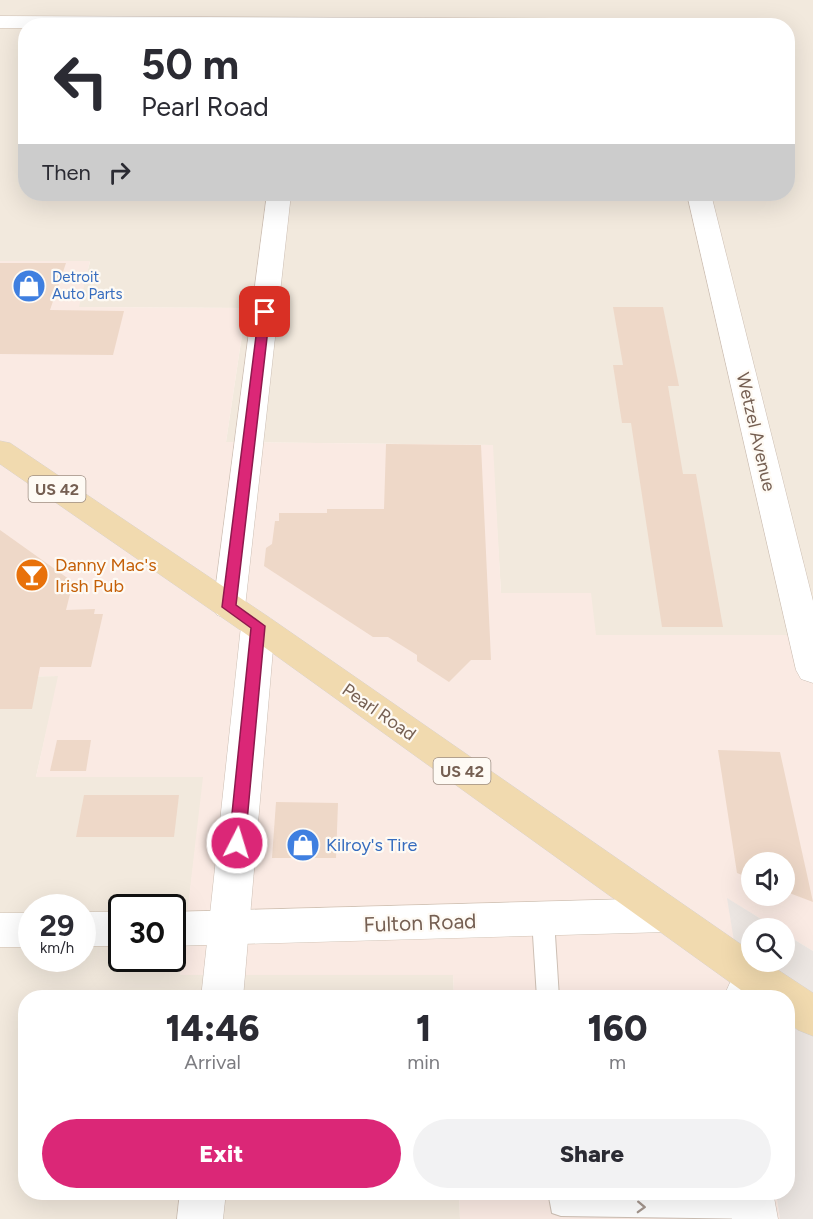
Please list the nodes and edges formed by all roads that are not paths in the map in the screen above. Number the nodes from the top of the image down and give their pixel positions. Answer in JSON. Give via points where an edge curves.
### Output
{"nodes":[{"id":1,"x":0,"y":22,"type":"edge"},
{"id":2,"x":18,"y":22,"type":"edge"},
{"id":3,"x":278,"y":201,"type":"edge"},
{"id":4,"x":701,"y":201,"type":"edge"},
{"id":5,"x":0,"y":450,"type":"edge"},
{"id":6,"x":229,"y":607,"type":"junction"},
{"id":7,"x":258,"y":626,"type":"junction"},
{"id":8,"x":813,"y":670,"type":"edge"},
{"id":9,"x":666,"y":915,"type":"junction"},
{"id":10,"x":543,"y":919,"type":"junction"},
{"id":11,"x":186,"y":929,"type":"edge"},
{"id":12,"x":228,"y":929,"type":"junction"},
{"id":13,"x":0,"y":930,"type":"edge"},
{"id":14,"x":18,"y":930,"type":"edge"},
{"id":15,"x":223,"y":990,"type":"edge"},
{"id":16,"x":547,"y":990,"type":"edge"},
{"id":17,"x":764,"y":990,"type":"edge"},
{"id":18,"x":795,"y":1007,"type":"edge"},
{"id":19,"x":813,"y":1017,"type":"edge"},
{"id":20,"x":202,"y":1200,"type":"edge"},
{"id":21,"x":604,"y":1200,"type":"edge"},
{"id":22,"x":753,"y":1207,"type":"edge"},
{"id":23,"x":200,"y":1219,"type":"edge"}],
"edges":[{"from":1,"to":2,"type":"street"},
{"from":3,"to":6,"type":"street"},
{"from":4,"to":8,"type":"street","name":"Wetzel Avenue"},
{"from":5,"to":6,"type":"main road","name":"Pearl Road","number":"US 42"},
{"from":6,"to":7,"type":"main road","name":"Pearl Road","number":"US 42"},
{"from":7,"to":9,"type":"main road","name":"Pearl Road","number":"US 42"},
{"from":7,"to":12,"type":"street"},
{"from":9,"to":10,"type":"street","name":"Fulton Road"},
{"from":9,"to":17,"type":"main road","name":"Pearl Road","number":"US 42"},
{"from":10,"to":12,"type":"street","name":"Fulton Road"},
{"from":10,"to":16,"type":"lane"},
{"from":11,"to":12,"type":"street","name":"Fulton Road"},
{"from":12,"to":15,"type":"street"},
{"from":13,"to":14,"type":"street"},
{"from":18,"to":19,"type":"main road","name":"Pearl Road","number":"US 42"},
{"from":20,"to":23,"type":"street"},
{"from":21,"to":22,"type":"lane","one_way":true}]}
